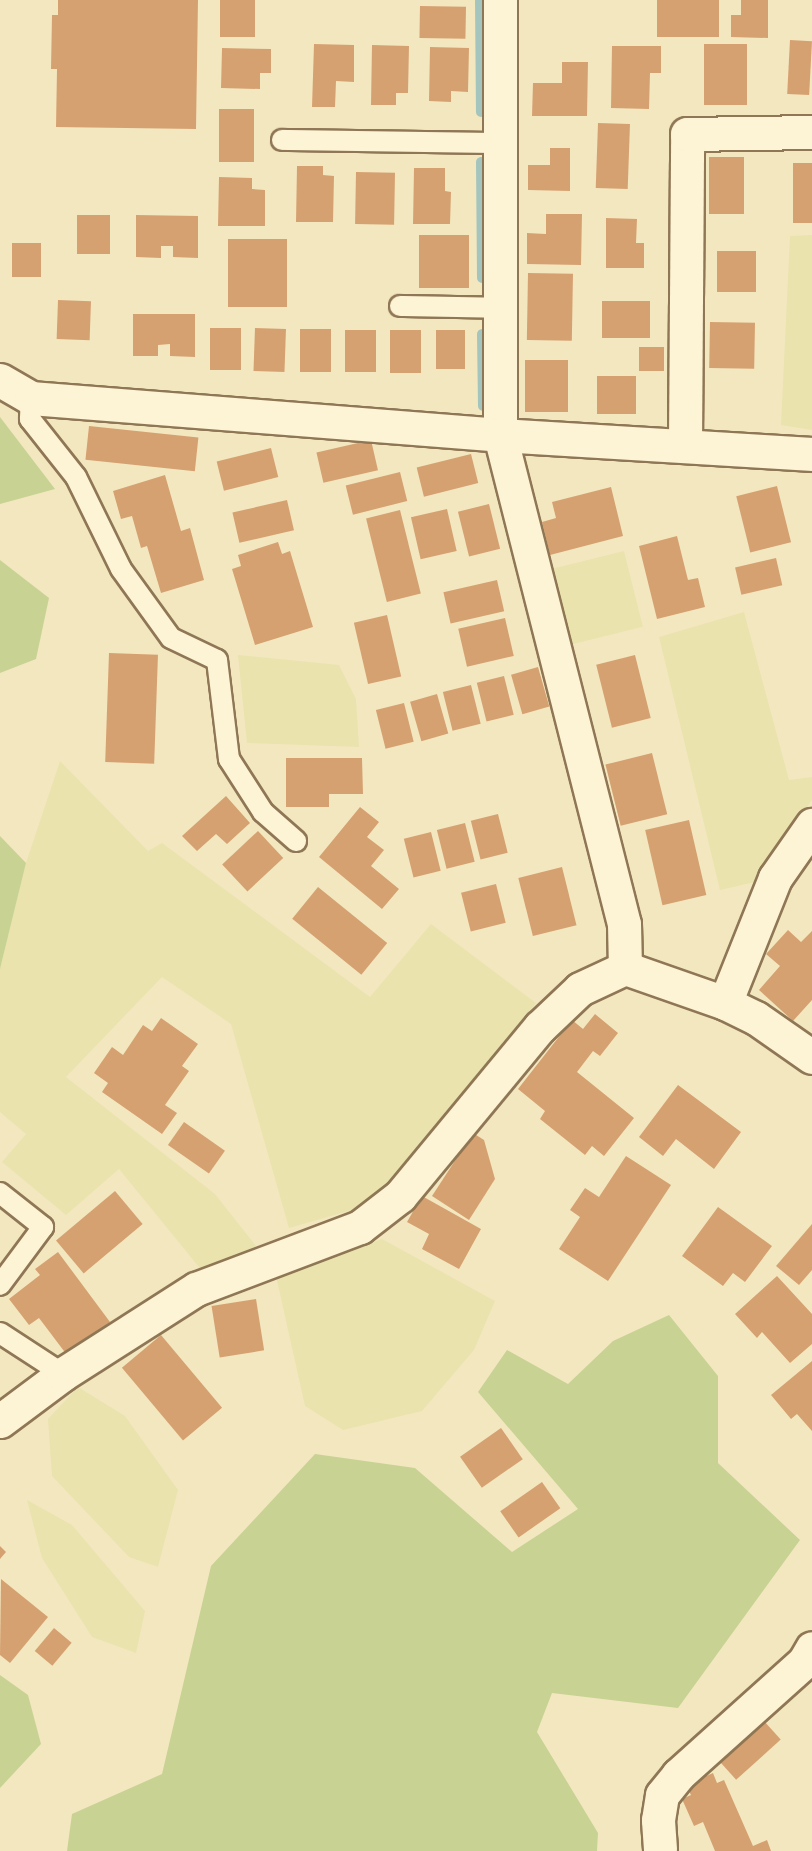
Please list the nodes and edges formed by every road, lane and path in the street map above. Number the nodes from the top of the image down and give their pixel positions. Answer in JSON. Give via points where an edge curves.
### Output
{"nodes":[{"id":1,"x":500,"y":0,"type":"edge"},
{"id":2,"x":812,"y":132,"type":"edge"},
{"id":3,"x":282,"y":140,"type":"dead end"},
{"id":4,"x":500,"y":143,"type":"junction"},
{"id":5,"x":400,"y":306,"type":"dead end"},
{"id":6,"x":500,"y":308,"type":"junction"},
{"id":7,"x":0,"y":380,"type":"edge"},
{"id":8,"x":31,"y":398,"type":"junction"},
{"id":9,"x":500,"y":435,"type":"junction"},
{"id":10,"x":685,"y":444,"type":"junction"},
{"id":11,"x":812,"y":454,"type":"edge"},
{"id":12,"x":812,"y":825,"type":"edge"},
{"id":13,"x":296,"y":841,"type":"dead end"},
{"id":14,"x":625,"y":968,"type":"junction"},
{"id":15,"x":725,"y":1003,"type":"junction"},
{"id":16,"x":812,"y":1057,"type":"edge"},
{"id":17,"x":0,"y":1193,"type":"edge"},
{"id":18,"x":0,"y":1286,"type":"edge"},
{"id":19,"x":0,"y":1333,"type":"edge"},
{"id":20,"x":63,"y":1374,"type":"junction"},
{"id":21,"x":0,"y":1421,"type":"edge"},
{"id":22,"x":812,"y":1648,"type":"edge"},
{"id":23,"x":660,"y":1849,"type":"dead end"}],
"edges":[{"from":1,"to":4,"type":"street"},
{"from":2,"to":10,"type":"street","via":[[687,134]]},
{"from":3,"to":4,"type":"lane"},
{"from":4,"to":6,"type":"street"},
{"from":5,"to":6,"type":"lane"},
{"from":6,"to":9,"type":"street"},
{"from":7,"to":8,"type":"street"},
{"from":8,"to":9,"type":"street"},
{"from":8,"to":13,"type":"lane","via":[[30,418],[76,477],[121,569],[171,638],[217,660],[229,759],[263,812]]},
{"from":9,"to":10,"type":"street"},
{"from":9,"to":14,"type":"street","via":[[624,924]]},
{"from":10,"to":11,"type":"street"},
{"from":12,"to":15,"type":"street","via":[[775,878]]},
{"from":14,"to":15,"type":"street"},
{"from":14,"to":20,"type":"street","via":[[580,989],[540,1027],[400,1196],[360,1227],[196,1289]]},
{"from":15,"to":16,"type":"street","via":[[756,1018]]},
{"from":17,"to":18,"type":"lane","via":[[43,1227]]},
{"from":19,"to":20,"type":"lane"},
{"from":20,"to":21,"type":"street"},
{"from":22,"to":23,"type":"street","via":[[804,1662],[678,1775],[662,1795],[658,1820]]}]}
